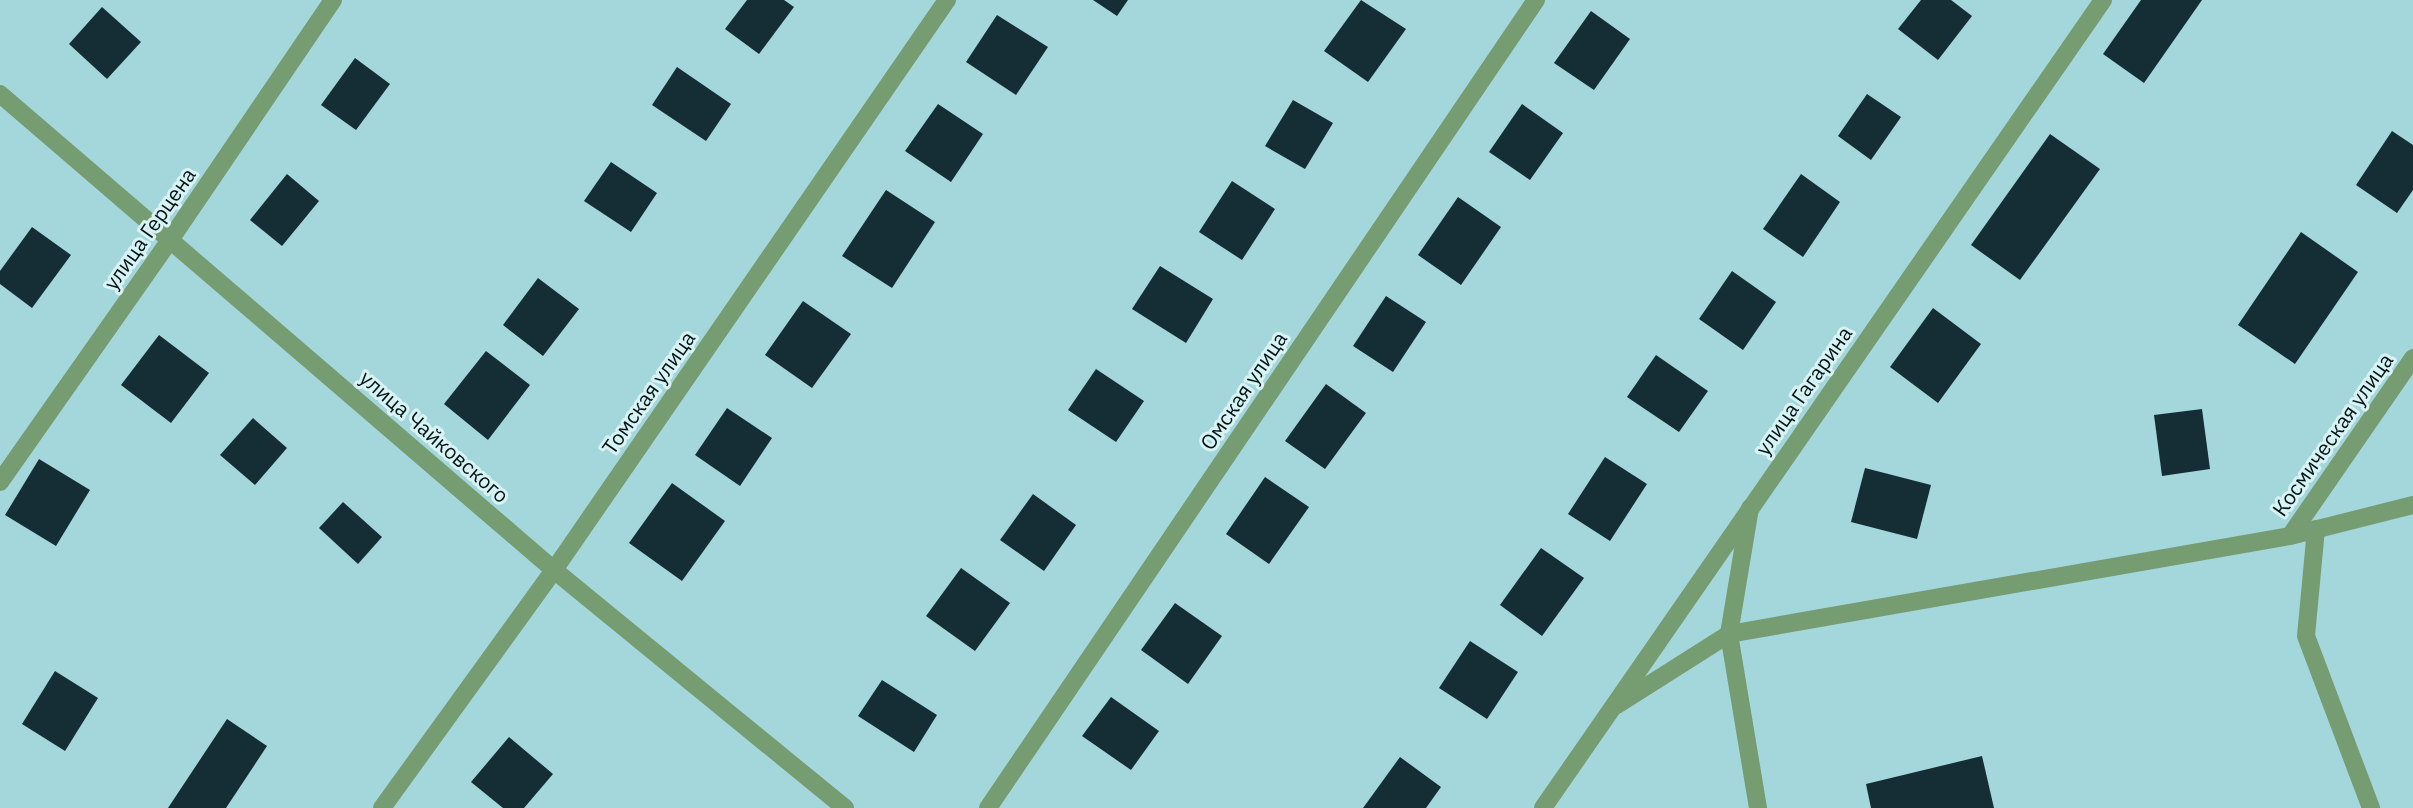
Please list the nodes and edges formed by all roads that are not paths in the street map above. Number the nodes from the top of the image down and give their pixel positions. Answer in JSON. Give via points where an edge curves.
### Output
{"nodes":[{"id":1,"x":333,"y":0,"type":"edge"},
{"id":2,"x":947,"y":0,"type":"edge"},
{"id":3,"x":1536,"y":0,"type":"edge"},
{"id":4,"x":2103,"y":0,"type":"edge"},
{"id":5,"x":0,"y":94,"type":"edge"},
{"id":6,"x":170,"y":240,"type":"junction"},
{"id":7,"x":2413,"y":358,"type":"edge"},
{"id":8,"x":0,"y":482,"type":"edge"},
{"id":9,"x":2413,"y":505,"type":"edge"},
{"id":10,"x":1750,"y":508,"type":"junction"},
{"id":11,"x":2316,"y":529,"type":"junction"},
{"id":12,"x":2290,"y":536,"type":"junction"},
{"id":13,"x":554,"y":570,"type":"junction"},
{"id":14,"x":1729,"y":634,"type":"junction"},
{"id":15,"x":1610,"y":710,"type":"junction"},
{"id":16,"x":1756,"y":807,"type":"edge"},
{"id":17,"x":382,"y":808,"type":"edge"},
{"id":18,"x":845,"y":808,"type":"edge"},
{"id":19,"x":988,"y":808,"type":"edge"},
{"id":20,"x":1543,"y":808,"type":"edge"},
{"id":21,"x":2371,"y":808,"type":"edge"}],
"edges":[{"from":1,"to":6,"type":"street","name":"улица Герцена"},
{"from":2,"to":13,"type":"street","name":"Томская улица"},
{"from":3,"to":19,"type":"street","name":"Омская улица"},
{"from":4,"to":10,"type":"street","name":"улица Гагарина"},
{"from":5,"to":6,"type":"street","name":"улица Чайковского"},
{"from":6,"to":8,"type":"street","name":"улица Герцена"},
{"from":6,"to":13,"type":"street","name":"улица Чайковского"},
{"from":7,"to":12,"type":"street","name":"Космическая улица"},
{"from":9,"to":11,"type":"street"},
{"from":10,"to":14,"type":"street"},
{"from":10,"to":15,"type":"street","name":"улица Гагарина"},
{"from":11,"to":12,"type":"street"},
{"from":11,"to":21,"type":"street","via":[[2306,636]]},
{"from":12,"to":14,"type":"street"},
{"from":13,"to":17,"type":"street","name":"Томская улица"},
{"from":13,"to":18,"type":"street","name":"улица Чайковского"},
{"from":14,"to":15,"type":"street"},
{"from":14,"to":16,"type":"street"},
{"from":15,"to":20,"type":"street","name":"улица Гагарина"}]}
